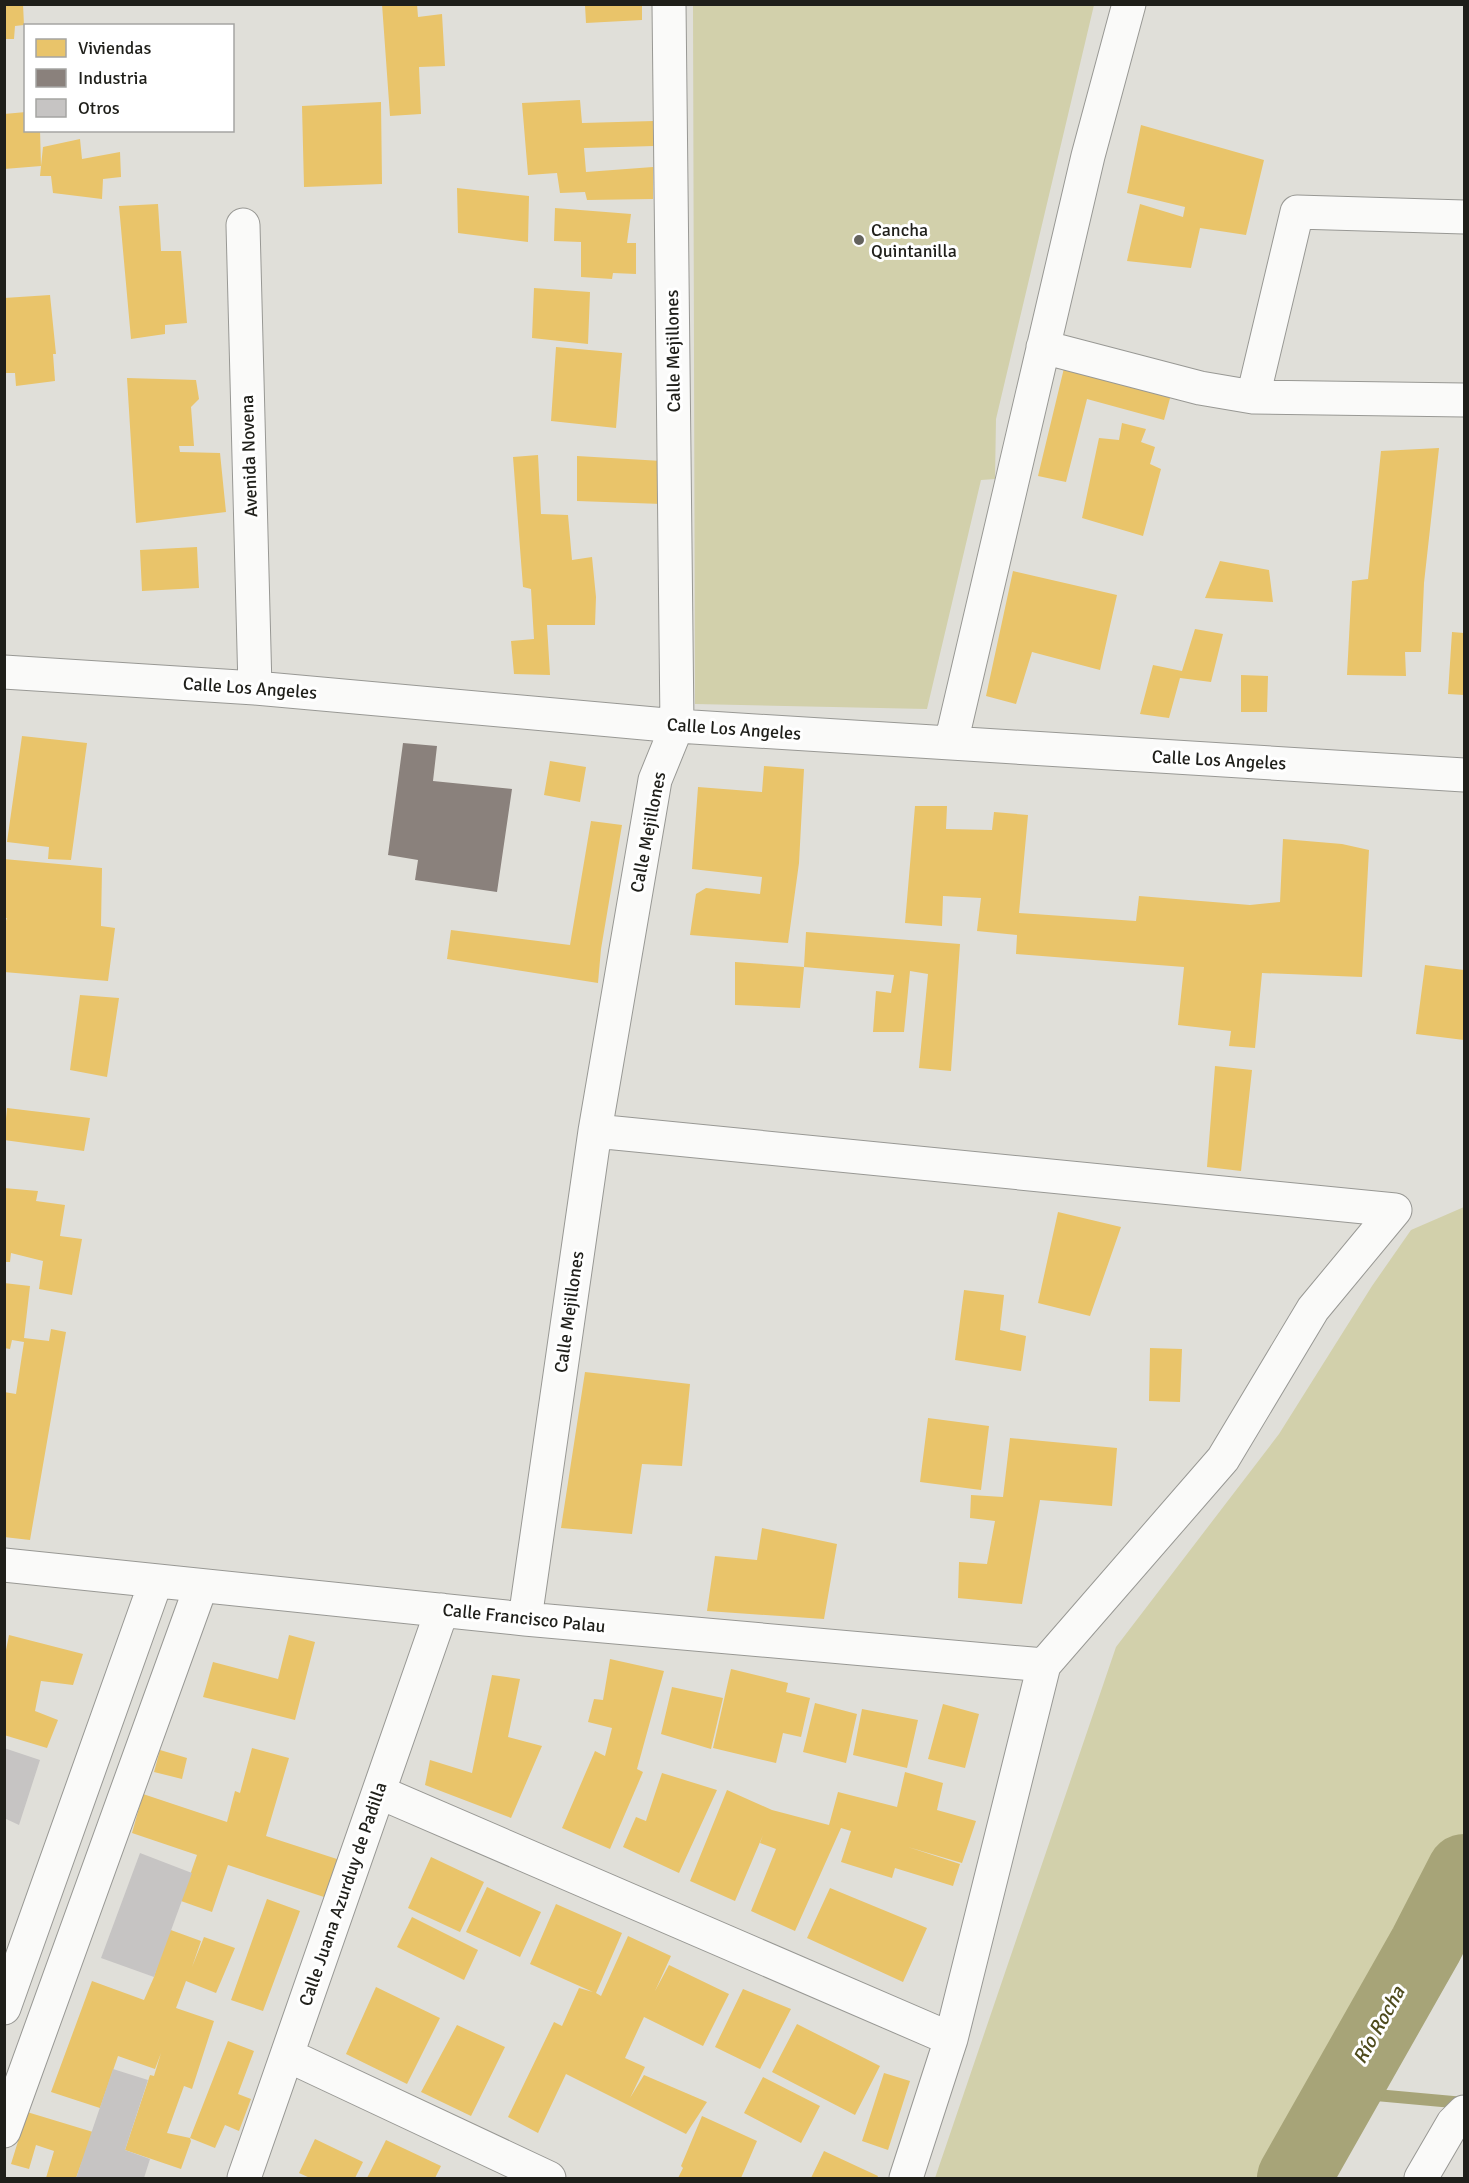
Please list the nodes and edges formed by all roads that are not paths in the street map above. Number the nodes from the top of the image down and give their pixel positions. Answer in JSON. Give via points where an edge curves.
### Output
{"nodes":[{"id":1,"x":669,"y":4,"type":"edge"},
{"id":2,"x":1129,"y":4,"type":"edge"},
{"id":3,"x":1464,"y":217,"type":"edge"},
{"id":4,"x":243,"y":225,"type":"dead end"},
{"id":5,"x":1043,"y":347,"type":"junction"},
{"id":6,"x":1253,"y":397,"type":"junction"},
{"id":7,"x":1464,"y":400,"type":"edge"},
{"id":8,"x":4,"y":672,"type":"edge"},
{"id":9,"x":255,"y":688,"type":"junction"},
{"id":10,"x":677,"y":726,"type":"junction"},
{"id":11,"x":951,"y":743,"type":"junction"},
{"id":12,"x":1464,"y":774,"type":"edge"},
{"id":13,"x":595,"y":1131,"type":"junction"},
{"id":14,"x":4,"y":1566,"type":"edge"},
{"id":15,"x":156,"y":1581,"type":"junction"},
{"id":16,"x":201,"y":1586,"type":"junction"},
{"id":17,"x":442,"y":1610,"type":"junction"},
{"id":18,"x":525,"y":1619,"type":"junction"},
{"id":19,"x":1044,"y":1665,"type":"junction"},
{"id":20,"x":379,"y":1792,"type":"junction"},
{"id":21,"x":4,"y":2008,"type":"edge"},
{"id":22,"x":951,"y":2039,"type":"junction"},
{"id":23,"x":287,"y":2055,"type":"junction"},
{"id":24,"x":1464,"y":2112,"type":"edge"},
{"id":25,"x":4,"y":2130,"type":"edge"},
{"id":26,"x":244,"y":2178,"type":"edge"},
{"id":27,"x":549,"y":2178,"type":"edge"},
{"id":28,"x":906,"y":2178,"type":"edge"},
{"id":29,"x":1421,"y":2178,"type":"edge"}],
"edges":[{"from":1,"to":10,"type":"street","name":"Calle Mejillones"},
{"from":2,"to":5,"type":"street"},
{"from":3,"to":6,"type":"street","via":[[1298,212]]},
{"from":4,"to":9,"type":"street","name":"Avenida Novena"},
{"from":5,"to":6,"type":"street","via":[[1200,388]]},
{"from":5,"to":11,"type":"street"},
{"from":6,"to":7,"type":"street"},
{"from":8,"to":9,"type":"street","name":"Calle Los Angeles"},
{"from":9,"to":10,"type":"street","name":"Calle Los Angeles"},
{"from":10,"to":11,"type":"street","name":"Calle Los Angeles"},
{"from":10,"to":13,"type":"street","name":"Calle Mejillones","via":[[655,780]]},
{"from":11,"to":12,"type":"street","name":"Calle Los Angeles"},
{"from":13,"to":18,"type":"street","name":"Calle Mejillones"},
{"from":13,"to":19,"type":"street","via":[[1395,1210],[1313,1309],[1223,1459]]},
{"from":14,"to":15,"type":"street","name":"Calle Francisco Palau"},
{"from":15,"to":16,"type":"street","name":"Calle Francisco Palau"},
{"from":15,"to":21,"type":"street"},
{"from":16,"to":17,"type":"street","name":"Calle Francisco Palau"},
{"from":16,"to":25,"type":"street"},
{"from":17,"to":18,"type":"street","name":"Calle Francisco Palau"},
{"from":17,"to":20,"type":"street","name":"Calle Juana Azurduy de Padilla"},
{"from":18,"to":19,"type":"street","name":"Calle Francisco Palau"},
{"from":19,"to":22,"type":"street"},
{"from":20,"to":22,"type":"street"},
{"from":20,"to":23,"type":"street","name":"Calle Juana Azurduy de Padilla"},
{"from":22,"to":28,"type":"street"},
{"from":23,"to":26,"type":"street","name":"Calle Juana Azurduy de Padilla"},
{"from":23,"to":27,"type":"street"},
{"from":24,"to":29,"type":"street","via":[[1453,2123]]}]}
